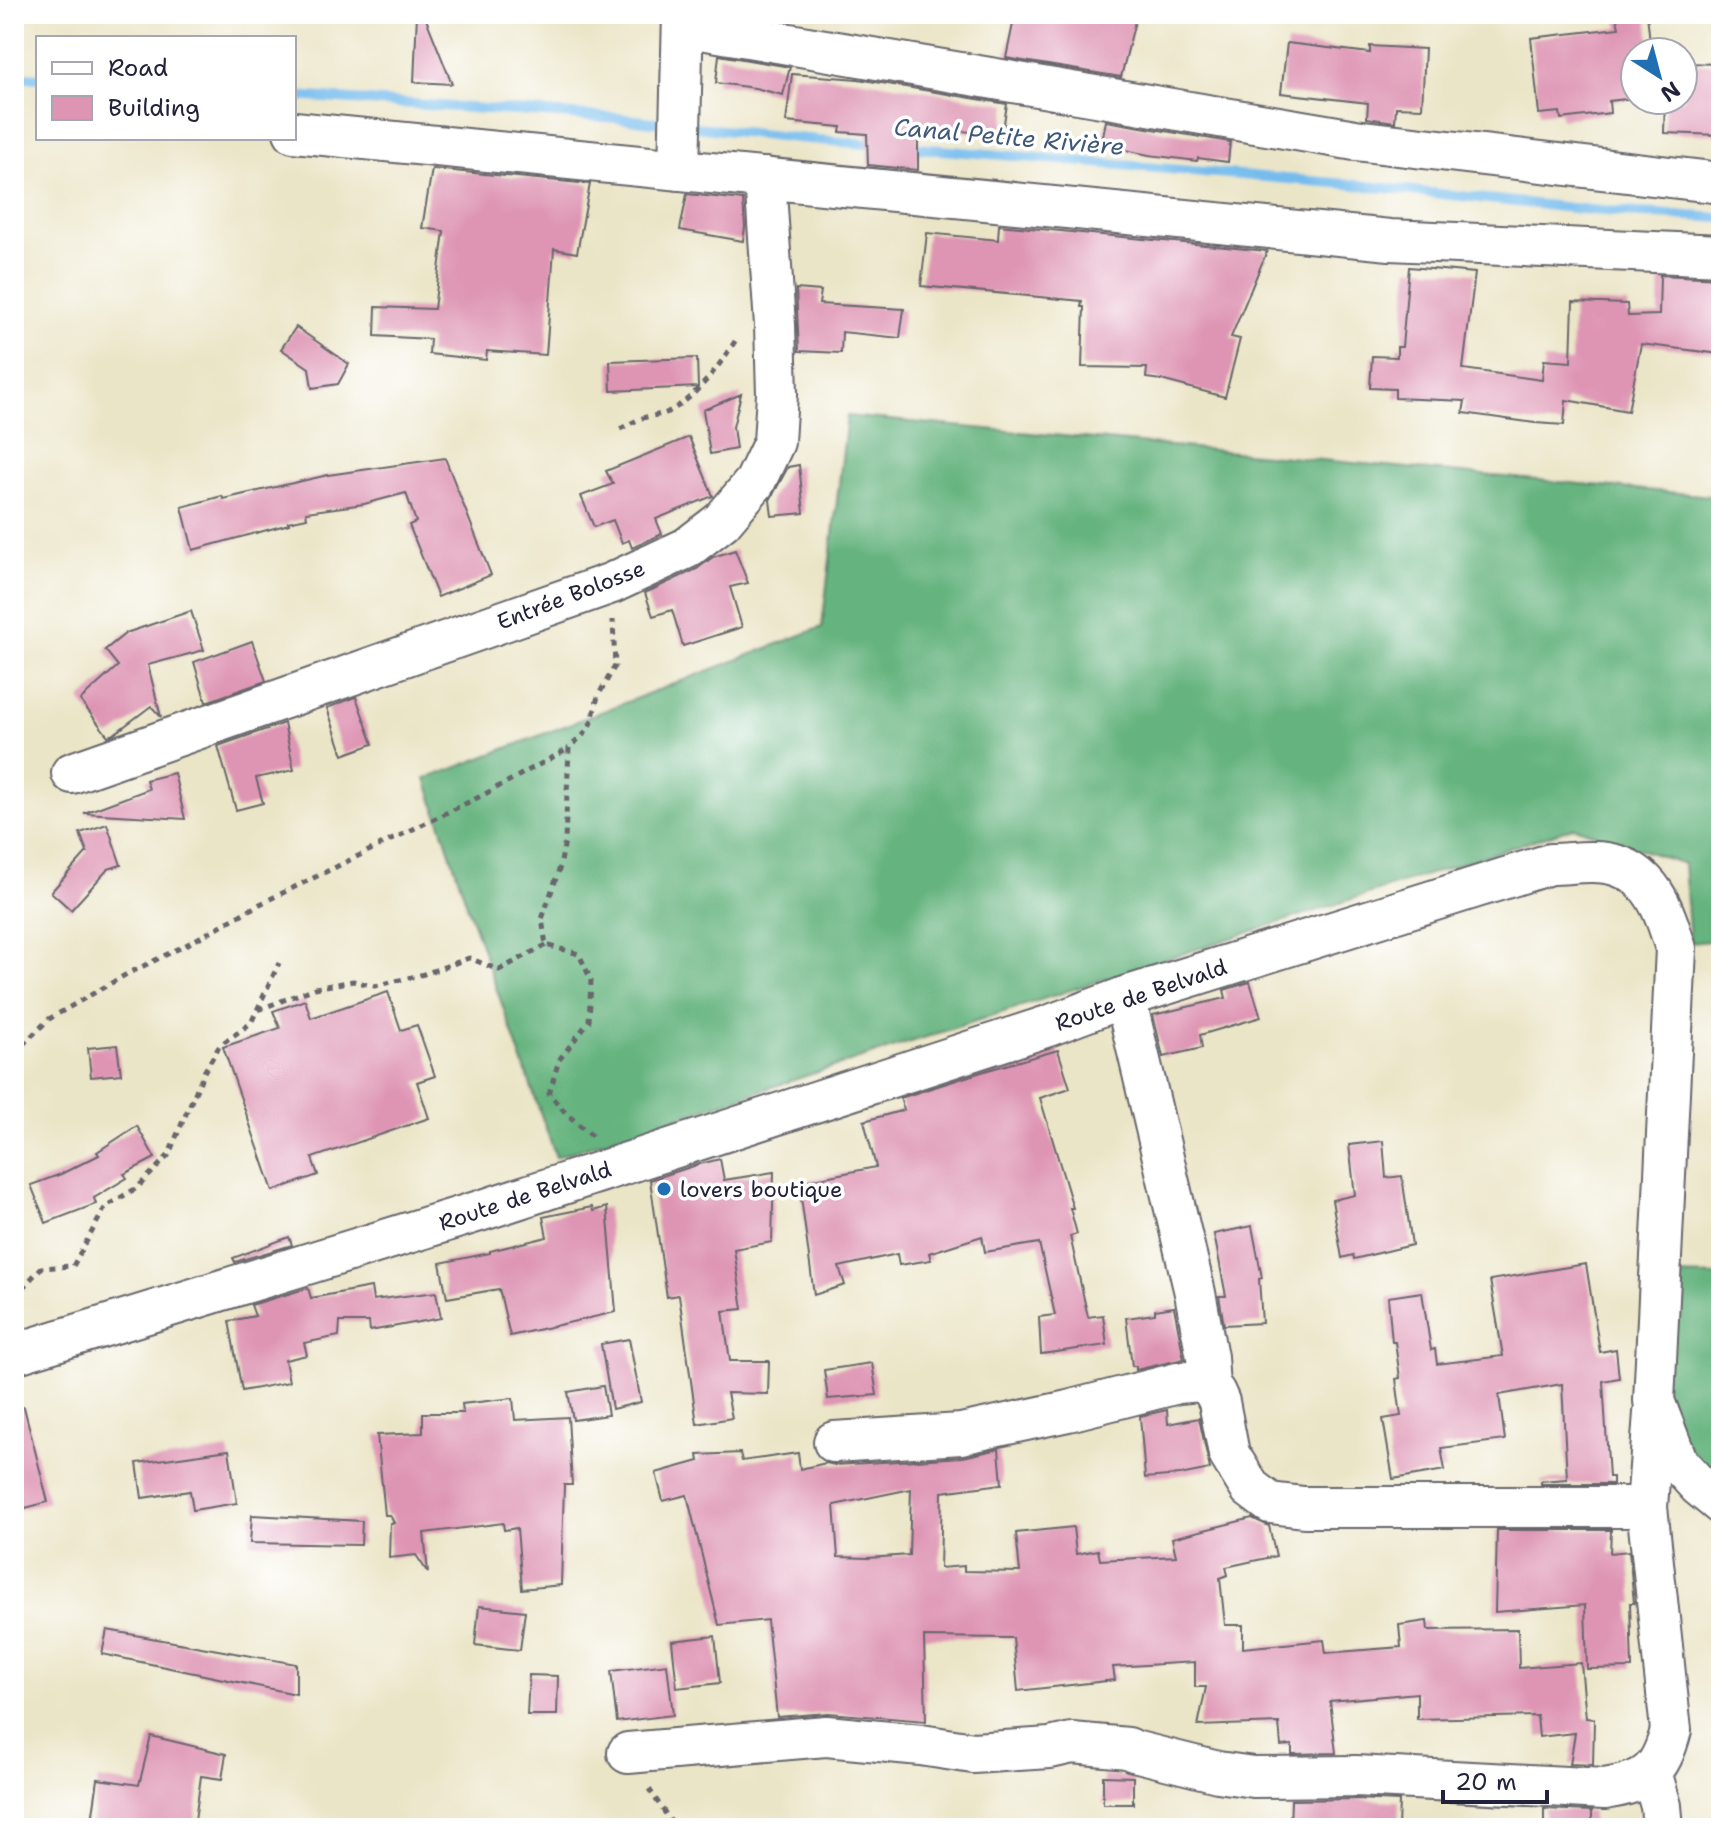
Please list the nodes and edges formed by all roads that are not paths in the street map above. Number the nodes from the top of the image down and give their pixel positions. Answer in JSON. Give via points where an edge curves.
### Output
{"nodes":[{"id":1,"x":683,"y":20,"type":"edge"},
{"id":2,"x":296,"y":132,"type":"edge"},
{"id":3,"x":679,"y":170,"type":"junction"},
{"id":4,"x":765,"y":178,"type":"junction"},
{"id":5,"x":1721,"y":183,"type":"edge"},
{"id":6,"x":1721,"y":255,"type":"edge"},
{"id":7,"x":72,"y":773,"type":"dead end"},
{"id":8,"x":1125,"y":997,"type":"junction"},
{"id":9,"x":14,"y":1354,"type":"edge"},
{"id":10,"x":1209,"y":1386,"type":"junction"},
{"id":11,"x":1654,"y":1401,"type":"junction"},
{"id":12,"x":834,"y":1442,"type":"dead end"},
{"id":13,"x":1721,"y":1504,"type":"edge"},
{"id":14,"x":1647,"y":1507,"type":"junction"},
{"id":15,"x":628,"y":1753,"type":"dead end"},
{"id":16,"x":1651,"y":1772,"type":"junction"},
{"id":17,"x":1663,"y":1828,"type":"edge"}],
"edges":[{"from":1,"to":3,"type":"street"},
{"from":1,"to":5,"type":"street","via":[[1355,140]]},
{"from":2,"to":3,"type":"street"},
{"from":3,"to":4,"type":"street"},
{"from":4,"to":6,"type":"street","via":[[1390,240]]},
{"from":4,"to":7,"type":"street","name":"Entrée Bolosse","via":[[775,325],[774,442],[755,482],[722,521],[687,548],[612,583]]},
{"from":8,"to":9,"type":"street","name":"Route de Belvald","via":[[623,1165]]},
{"from":8,"to":10,"type":"street","via":[[1195,1293]]},
{"from":8,"to":11,"type":"street","name":"Route de Belvald","via":[[1550,864],[1605,863],[1630,870],[1651,889],[1676,949]]},
{"from":10,"to":12,"type":"street","via":[[1200,1381],[1178,1383],[961,1434]]},
{"from":10,"to":14,"type":"street","via":[[1219,1402],[1229,1454],[1250,1488],[1270,1503]]},
{"from":11,"to":13,"type":"street","name":"Route de Belvald","via":[[1678,1463]]},
{"from":11,"to":14,"type":"street"},
{"from":14,"to":16,"type":"street","via":[[1671,1730],[1661,1761]]},
{"from":15,"to":16,"type":"street","via":[[826,1736],[973,1753],[1072,1743],[1128,1748],[1253,1777],[1356,1776],[1605,1789]]},
{"from":16,"to":17,"type":"street"}]}
